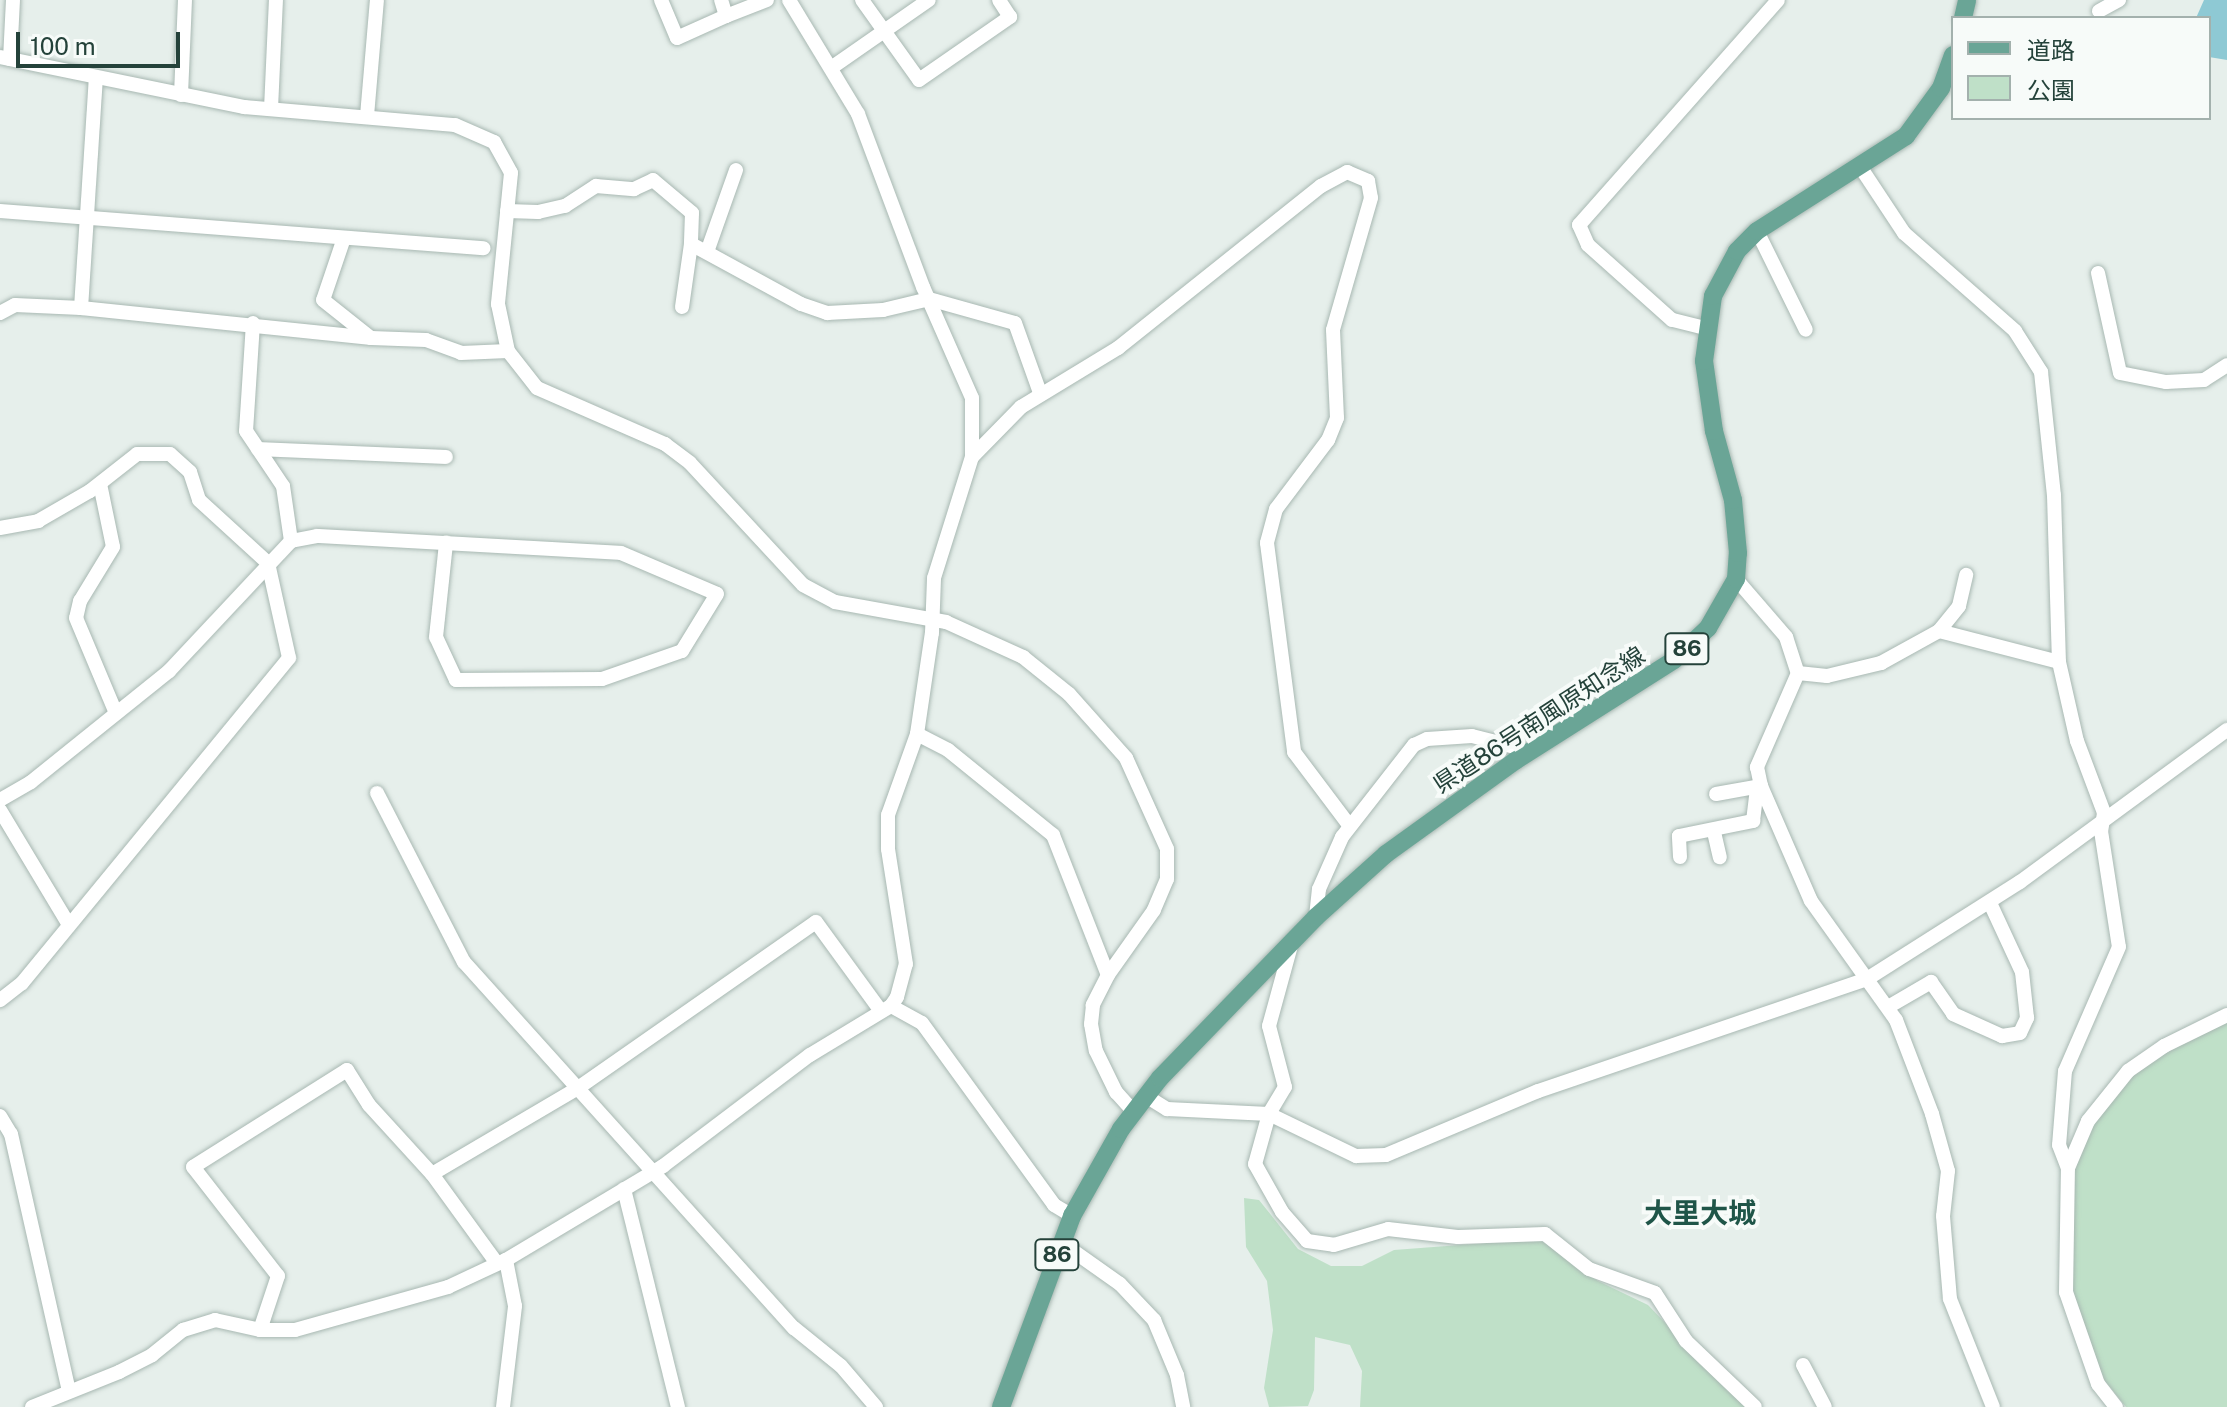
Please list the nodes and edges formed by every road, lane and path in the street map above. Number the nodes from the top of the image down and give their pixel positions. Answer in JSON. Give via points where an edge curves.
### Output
{"nodes":[{"id":1,"x":13,"y":0,"type":"edge"},
{"id":2,"x":185,"y":0,"type":"edge"},
{"id":3,"x":276,"y":0,"type":"edge"},
{"id":4,"x":377,"y":0,"type":"edge"},
{"id":5,"x":661,"y":0,"type":"edge"},
{"id":6,"x":721,"y":0,"type":"edge"},
{"id":7,"x":767,"y":0,"type":"edge"},
{"id":8,"x":789,"y":0,"type":"edge"},
{"id":9,"x":862,"y":0,"type":"edge"},
{"id":10,"x":929,"y":0,"type":"edge"},
{"id":11,"x":999,"y":0,"type":"edge"},
{"id":12,"x":1778,"y":0,"type":"edge"},
{"id":13,"x":2119,"y":0,"type":"edge"},
{"id":14,"x":2099,"y":11,"type":"dead end"},
{"id":15,"x":726,"y":16,"type":"junction"},
{"id":16,"x":884,"y":31,"type":"junction"},
{"id":17,"x":5,"y":58,"type":"edge"},
{"id":18,"x":1951,"y":59,"type":"edge"},
{"id":19,"x":831,"y":68,"type":"junction"},
{"id":20,"x":96,"y":79,"type":"junction"},
{"id":21,"x":181,"y":95,"type":"junction"},
{"id":22,"x":271,"y":109,"type":"junction"},
{"id":23,"x":367,"y":116,"type":"junction"},
{"id":24,"x":1861,"y":168,"type":"junction"},
{"id":25,"x":736,"y":170,"type":"dead end"},
{"id":26,"x":0,"y":211,"type":"edge"},
{"id":27,"x":507,"y":211,"type":"junction"},
{"id":28,"x":87,"y":218,"type":"junction"},
{"id":29,"x":1757,"y":231,"type":"junction"},
{"id":30,"x":343,"y":241,"type":"junction"},
{"id":31,"x":691,"y":244,"type":"junction"},
{"id":32,"x":484,"y":248,"type":"dead end"},
{"id":33,"x":707,"y":252,"type":"junction"},
{"id":34,"x":2098,"y":273,"type":"dead end"},
{"id":35,"x":929,"y":299,"type":"junction"},
{"id":36,"x":682,"y":307,"type":"dead end"},
{"id":37,"x":81,"y":308,"type":"junction"},
{"id":38,"x":0,"y":313,"type":"edge"},
{"id":39,"x":253,"y":323,"type":"junction"},
{"id":40,"x":1705,"y":328,"type":"junction"},
{"id":41,"x":1806,"y":330,"type":"dead end"},
{"id":42,"x":371,"y":338,"type":"junction"},
{"id":43,"x":508,"y":351,"type":"junction"},
{"id":44,"x":2227,"y":365,"type":"edge"},
{"id":45,"x":1040,"y":393,"type":"junction"},
{"id":46,"x":258,"y":449,"type":"junction"},
{"id":47,"x":446,"y":457,"type":"dead end"},
{"id":48,"x":972,"y":457,"type":"junction"},
{"id":49,"x":100,"y":484,"type":"junction"},
{"id":50,"x":0,"y":528,"type":"edge"},
{"id":51,"x":291,"y":541,"type":"junction"},
{"id":52,"x":446,"y":543,"type":"dead end"},
{"id":53,"x":268,"y":563,"type":"junction"},
{"id":54,"x":1966,"y":575,"type":"dead end"},
{"id":55,"x":1736,"y":579,"type":"junction"},
{"id":56,"x":933,"y":618,"type":"junction"},
{"id":57,"x":1939,"y":631,"type":"junction"},
{"id":58,"x":2059,"y":662,"type":"junction"},
{"id":59,"x":1798,"y":673,"type":"junction"},
{"id":60,"x":116,"y":713,"type":"junction"},
{"id":61,"x":2227,"y":730,"type":"edge"},
{"id":62,"x":917,"y":734,"type":"junction"},
{"id":63,"x":1524,"y":756,"type":"junction"},
{"id":64,"x":1759,"y":787,"type":"junction"},
{"id":65,"x":377,"y":793,"type":"dead end"},
{"id":66,"x":1716,"y":794,"type":"dead end"},
{"id":67,"x":0,"y":800,"type":"edge"},
{"id":68,"x":0,"y":810,"type":"edge"},
{"id":69,"x":2102,"y":822,"type":"junction"},
{"id":70,"x":1349,"y":825,"type":"junction"},
{"id":71,"x":1714,"y":832,"type":"junction"},
{"id":72,"x":1680,"y":857,"type":"dead end"},
{"id":73,"x":1720,"y":857,"type":"dead end"},
{"id":74,"x":1990,"y":903,"type":"junction"},
{"id":75,"x":1316,"y":917,"type":"junction"},
{"id":76,"x":69,"y":925,"type":"junction"},
{"id":77,"x":1292,"y":942,"type":"junction"},
{"id":78,"x":1108,"y":975,"type":"junction"},
{"id":79,"x":1867,"y":979,"type":"junction"},
{"id":80,"x":0,"y":1000,"type":"edge"},
{"id":81,"x":1888,"y":1007,"type":"junction"},
{"id":82,"x":886,"y":1008,"type":"junction"},
{"id":83,"x":2227,"y":1015,"type":"edge"},
{"id":84,"x":578,"y":1088,"type":"junction"},
{"id":85,"x":1146,"y":1096,"type":"junction"},
{"id":86,"x":1134,"y":1112,"type":"junction"},
{"id":87,"x":1269,"y":1114,"type":"junction"},
{"id":88,"x":0,"y":1116,"type":"edge"},
{"id":89,"x":2068,"y":1168,"type":"junction"},
{"id":90,"x":654,"y":1172,"type":"junction"},
{"id":91,"x":432,"y":1174,"type":"junction"},
{"id":92,"x":624,"y":1189,"type":"junction"},
{"id":93,"x":1072,"y":1216,"type":"junction"},
{"id":94,"x":1062,"y":1243,"type":"junction"},
{"id":95,"x":501,"y":1261,"type":"junction"},
{"id":96,"x":260,"y":1330,"type":"junction"},
{"id":97,"x":1803,"y":1365,"type":"dead end"},
{"id":98,"x":69,"y":1392,"type":"junction"},
{"id":99,"x":32,"y":1407,"type":"edge"},
{"id":100,"x":503,"y":1407,"type":"edge"},
{"id":101,"x":678,"y":1407,"type":"edge"},
{"id":102,"x":876,"y":1407,"type":"edge"},
{"id":103,"x":1001,"y":1407,"type":"edge"},
{"id":104,"x":1183,"y":1407,"type":"edge"},
{"id":105,"x":1755,"y":1407,"type":"edge"},
{"id":106,"x":1825,"y":1407,"type":"edge"},
{"id":107,"x":1993,"y":1407,"type":"edge"},
{"id":108,"x":2116,"y":1407,"type":"edge"}],
"edges":[{"from":1,"to":17,"type":"street"},
{"from":2,"to":21,"type":"street"},
{"from":3,"to":22,"type":"street"},
{"from":4,"to":23,"type":"street"},
{"from":5,"to":15,"type":"street","via":[[677,38]]},
{"from":6,"to":15,"type":"street"},
{"from":7,"to":15,"type":"street"},
{"from":8,"to":19,"type":"street"},
{"from":9,"to":16,"type":"street"},
{"from":10,"to":16,"type":"street"},
{"from":11,"to":16,"type":"street","via":[[1010,17],[919,80]]},
{"from":12,"to":40,"type":"street","via":[[1579,225],[1588,245],[1672,320]]},
{"from":13,"to":14,"type":"street"},
{"from":16,"to":19,"type":"street"},
{"from":17,"to":20,"type":"street"},
{"from":18,"to":24,"type":"main road","via":[[1926,113],[1906,136]]},
{"from":19,"to":35,"type":"street","via":[[858,114]]},
{"from":20,"to":21,"type":"street"},
{"from":20,"to":28,"type":"street"},
{"from":21,"to":22,"type":"street"},
{"from":22,"to":23,"type":"street"},
{"from":23,"to":27,"type":"street","via":[[455,125],[494,142],[511,173]]},
{"from":24,"to":29,"type":"main road"},
{"from":24,"to":58,"type":"street","via":[[1904,233],[2015,331],[2036,358],[2054,495]]},
{"from":25,"to":33,"type":"street"},
{"from":26,"to":28,"type":"street"},
{"from":27,"to":31,"type":"street","via":[[538,212],[565,206],[596,186],[634,189],[653,180],[692,213]]},
{"from":27,"to":43,"type":"street","via":[[498,304]]},
{"from":28,"to":30,"type":"street"},
{"from":28,"to":37,"type":"street"},
{"from":29,"to":40,"type":"main road","via":[[1719,282]]},
{"from":29,"to":41,"type":"street"},
{"from":30,"to":32,"type":"street"},
{"from":30,"to":42,"type":"street","via":[[323,300]]},
{"from":31,"to":33,"type":"street"},
{"from":31,"to":36,"type":"street"},
{"from":33,"to":35,"type":"street","via":[[827,313],[883,310]]},
{"from":34,"to":44,"type":"street","via":[[2120,373],[2166,382],[2204,380]]},
{"from":35,"to":45,"type":"street","via":[[1015,323]]},
{"from":35,"to":48,"type":"street","via":[[972,398]]},
{"from":37,"to":38,"type":"street","via":[[15,305]]},
{"from":37,"to":39,"type":"street"},
{"from":39,"to":42,"type":"street","via":[[313,335]]},
{"from":39,"to":46,"type":"street","via":[[246,431]]},
{"from":40,"to":55,"type":"main road","via":[[1714,431],[1733,500]]},
{"from":42,"to":43,"type":"street","via":[[426,340],[461,353]]},
{"from":43,"to":56,"type":"street","via":[[537,388],[665,444],[690,463],[803,585],[835,602]]},
{"from":45,"to":48,"type":"street","via":[[1003,421]]},
{"from":45,"to":70,"type":"street","via":[[1118,348],[1321,186],[1347,172],[1368,181],[1371,198],[1333,330],[1337,418],[1328,440],[1276,509],[1267,543],[1294,752]]},
{"from":46,"to":47,"type":"street"},
{"from":46,"to":51,"type":"street","via":[[283,486]]},
{"from":48,"to":56,"type":"street","via":[[938,560]]},
{"from":49,"to":50,"type":"street","via":[[38,521]]},
{"from":49,"to":53,"type":"street","via":[[137,454],[170,454],[190,472],[199,500]]},
{"from":49,"to":60,"type":"street","via":[[113,547],[80,601],[76,618]]},
{"from":51,"to":52,"type":"street","via":[[317,536],[561,549],[621,553],[717,594],[682,651],[602,679],[456,680],[436,637]]},
{"from":51,"to":53,"type":"street"},
{"from":53,"to":60,"type":"street","via":[[169,671]]},
{"from":53,"to":76,"type":"street","via":[[289,658]]},
{"from":54,"to":57,"type":"street","via":[[1959,606]]},
{"from":55,"to":59,"type":"street","via":[[1786,637]]},
{"from":55,"to":63,"type":"main road","name":"県道86号南風原知念線","number":"86","via":[[1708,628],[1674,660]]},
{"from":56,"to":62,"type":"street"},
{"from":56,"to":78,"type":"street","via":[[1002,645],[1047,674],[1111,736],[1139,782],[1167,849],[1167,879],[1154,910]]},
{"from":57,"to":58,"type":"street"},
{"from":57,"to":59,"type":"street","via":[[1881,663],[1827,676]]},
{"from":58,"to":69,"type":"street","via":[[2077,741],[2102,804]]},
{"from":59,"to":64,"type":"street","via":[[1757,767]]},
{"from":60,"to":67,"type":"street","via":[[31,782]]},
{"from":61,"to":69,"type":"street"},
{"from":62,"to":78,"type":"street","via":[[948,750],[1053,835]]},
{"from":62,"to":82,"type":"street","via":[[888,815],[888,849],[906,964]]},
{"from":63,"to":70,"type":"street","via":[[1515,747],[1472,736],[1427,739],[1403,754]]},
{"from":63,"to":75,"type":"main road","name":"県道86号南風原知念線","number":"86","via":[[1386,854]]},
{"from":64,"to":66,"type":"street"},
{"from":64,"to":71,"type":"street","via":[[1753,821]]},
{"from":64,"to":79,"type":"street","via":[[1805,890]]},
{"from":65,"to":84,"type":"street","via":[[464,962]]},
{"from":68,"to":76,"type":"street"},
{"from":69,"to":74,"type":"street"},
{"from":69,"to":89,"type":"street","via":[[2119,947],[2065,1071],[2059,1145]]},
{"from":70,"to":75,"type":"street","via":[[1319,889]]},
{"from":71,"to":72,"type":"street","via":[[1679,836]]},
{"from":71,"to":73,"type":"street"},
{"from":74,"to":79,"type":"street"},
{"from":74,"to":81,"type":"street","via":[[2022,972],[2027,1018],[2020,1033],[2002,1036],[1953,1014],[1931,982]]},
{"from":75,"to":77,"type":"main road","name":"県道86号南風原知念線","number":"86"},
{"from":76,"to":80,"type":"street","via":[[22,983]]},
{"from":77,"to":85,"type":"main road","name":"県道86号南風原知念線","number":"86"},
{"from":77,"to":87,"type":"street","via":[[1269,1026],[1285,1087]]},
{"from":78,"to":86,"type":"street","via":[[1093,1005],[1092,1038],[1116,1092]]},
{"from":79,"to":81,"type":"street"},
{"from":79,"to":87,"type":"street","via":[[1538,1091],[1386,1155],[1356,1156]]},
{"from":81,"to":107,"type":"street","via":[[1942,1140],[1948,1171],[1943,1216],[1950,1299]]},
{"from":82,"to":84,"type":"street","via":[[816,922]]},
{"from":82,"to":90,"type":"street","via":[[810,1055]]},
{"from":82,"to":93,"type":"street","via":[[922,1023],[1054,1205]]},
{"from":83,"to":89,"type":"street","via":[[2164,1046],[2128,1071],[2088,1121]]},
{"from":84,"to":90,"type":"street"},
{"from":84,"to":91,"type":"street"},
{"from":85,"to":86,"type":"main road","name":"県道86号南風原知念線","number":"86"},
{"from":85,"to":87,"type":"street","via":[[1167,1109]]},
{"from":86,"to":93,"type":"main road","name":"県道86号南風原知念線","number":"86"},
{"from":87,"to":105,"type":"street","via":[[1255,1164],[1259,1178],[1307,1241],[1334,1245],[1388,1229],[1458,1237],[1545,1234],[1589,1269],[1655,1293],[1686,1341]]},
{"from":88,"to":98,"type":"street","via":[[11,1134]]},
{"from":89,"to":108,"type":"street","via":[[2066,1292],[2098,1384]]},
{"from":90,"to":92,"type":"street"},
{"from":90,"to":102,"type":"street","via":[[794,1328],[841,1366]]},
{"from":91,"to":95,"type":"street"},
{"from":91,"to":96,"type":"street","via":[[369,1105],[347,1070],[193,1167],[278,1276]]},
{"from":92,"to":95,"type":"street"},
{"from":92,"to":101,"type":"street"},
{"from":93,"to":94,"type":"main road","name":"県道86号南風原知念線","number":"86"},
{"from":94,"to":103,"type":"main road","name":"県道86号南風原知念線","number":"86"},
{"from":94,"to":104,"type":"street","via":[[1120,1284],[1154,1320],[1177,1375]]},
{"from":95,"to":96,"type":"street","via":[[448,1287],[295,1330]]},
{"from":95,"to":100,"type":"street","via":[[515,1306]]},
{"from":96,"to":98,"type":"street","via":[[215,1320],[183,1330],[152,1355]]},
{"from":97,"to":106,"type":"street"},
{"from":98,"to":99,"type":"street"}]}
